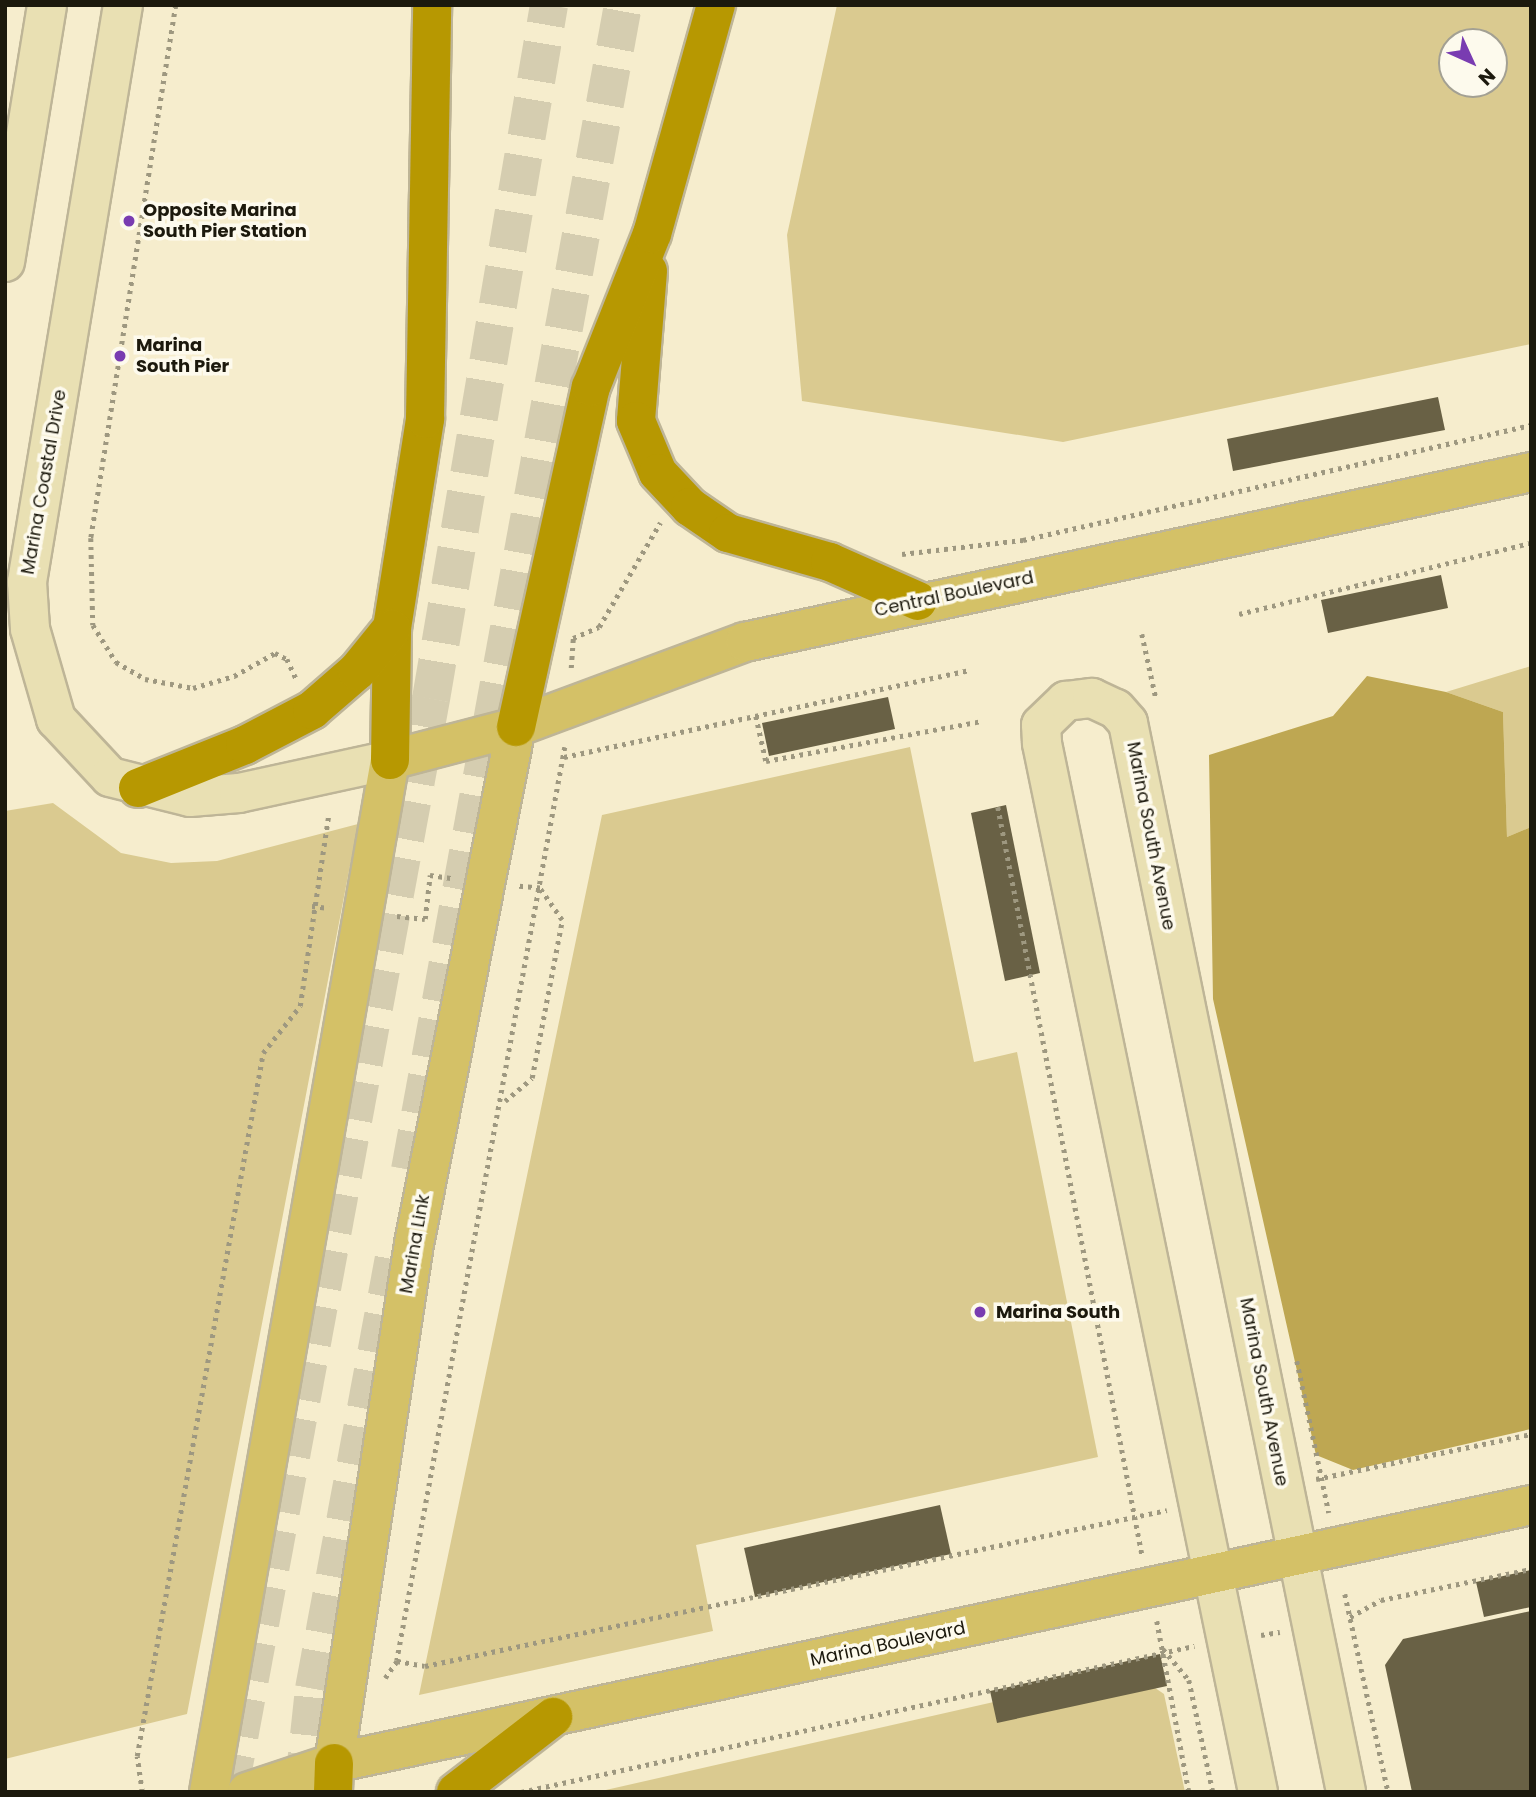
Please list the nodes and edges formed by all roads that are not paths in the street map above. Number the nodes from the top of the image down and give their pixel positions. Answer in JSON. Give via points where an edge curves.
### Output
{"nodes":[{"id":1,"x":47,"y":5,"type":"edge"},
{"id":2,"x":123,"y":5,"type":"edge"},
{"id":3,"x":432,"y":5,"type":"edge"},
{"id":4,"x":716,"y":5,"type":"edge"},
{"id":5,"x":652,"y":234,"type":"junction"},
{"id":6,"x":5,"y":262,"type":"edge"},
{"id":7,"x":1531,"y":471,"type":"edge"},
{"id":8,"x":918,"y":601,"type":"junction"},
{"id":9,"x":392,"y":628,"type":"junction"},
{"id":10,"x":516,"y":727,"type":"junction"},
{"id":11,"x":390,"y":760,"type":"junction"},
{"id":12,"x":138,"y":788,"type":"junction"},
{"id":13,"x":1531,"y":1505,"type":"edge"},
{"id":14,"x":1297,"y":1555,"type":"junction"},
{"id":15,"x":1211,"y":1574,"type":"junction"},
{"id":16,"x":553,"y":1717,"type":"junction"},
{"id":17,"x":334,"y":1778,"type":"edge"},
{"id":18,"x":209,"y":1792,"type":"edge"},
{"id":19,"x":247,"y":1792,"type":"edge"},
{"id":20,"x":456,"y":1792,"type":"edge"},
{"id":21,"x":1258,"y":1792,"type":"edge"},
{"id":22,"x":1346,"y":1792,"type":"edge"}],
"edges":[{"from":1,"to":6,"type":"street"},
{"from":2,"to":12,"type":"street","name":"Marina Coastal Drive","via":[[27,582],[30,629],[55,719],[110,777]]},
{"from":3,"to":9,"type":"highway","via":[[425,419]]},
{"from":4,"to":5,"type":"highway"},
{"from":5,"to":8,"type":"highway","via":[[635,390],[636,421],[659,473],[690,508],[728,533],[830,562]]},
{"from":5,"to":10,"type":"highway","via":[[591,387]]},
{"from":7,"to":8,"type":"main road","name":"Central Boulevard"},
{"from":8,"to":10,"type":"main road","name":"Central Boulevard","via":[[745,642]]},
{"from":9,"to":11,"type":"highway"},
{"from":9,"to":12,"type":"highway","via":[[357,671],[312,710],[245,745]]},
{"from":10,"to":11,"type":"main road","name":"Central Boulevard"},
{"from":10,"to":17,"type":"main road","name":"Marina Link","via":[[414,1244]]},
{"from":11,"to":12,"type":"street","name":"Marina Coastal Drive","via":[[239,793],[190,797]]},
{"from":11,"to":18,"type":"main road"},
{"from":13,"to":14,"type":"main road","name":"Marina Boulevard"},
{"from":14,"to":15,"type":"main road","name":"Marina Boulevard"},
{"from":14,"to":15,"type":"street","name":"Marina South Avenue","via":[[1128,723],[1116,709],[1092,698],[1066,701],[1041,725],[1042,743]]},
{"from":14,"to":22,"type":"street","name":"Marina South Avenue"},
{"from":15,"to":16,"type":"main road","name":"Marina Boulevard"},
{"from":15,"to":21,"type":"street","name":"Marina South Avenue"},
{"from":16,"to":17,"type":"main road","name":"Marina Boulevard"},
{"from":16,"to":20,"type":"highway"},
{"from":17,"to":19,"type":"main road","name":"Marina Boulevard"}]}
